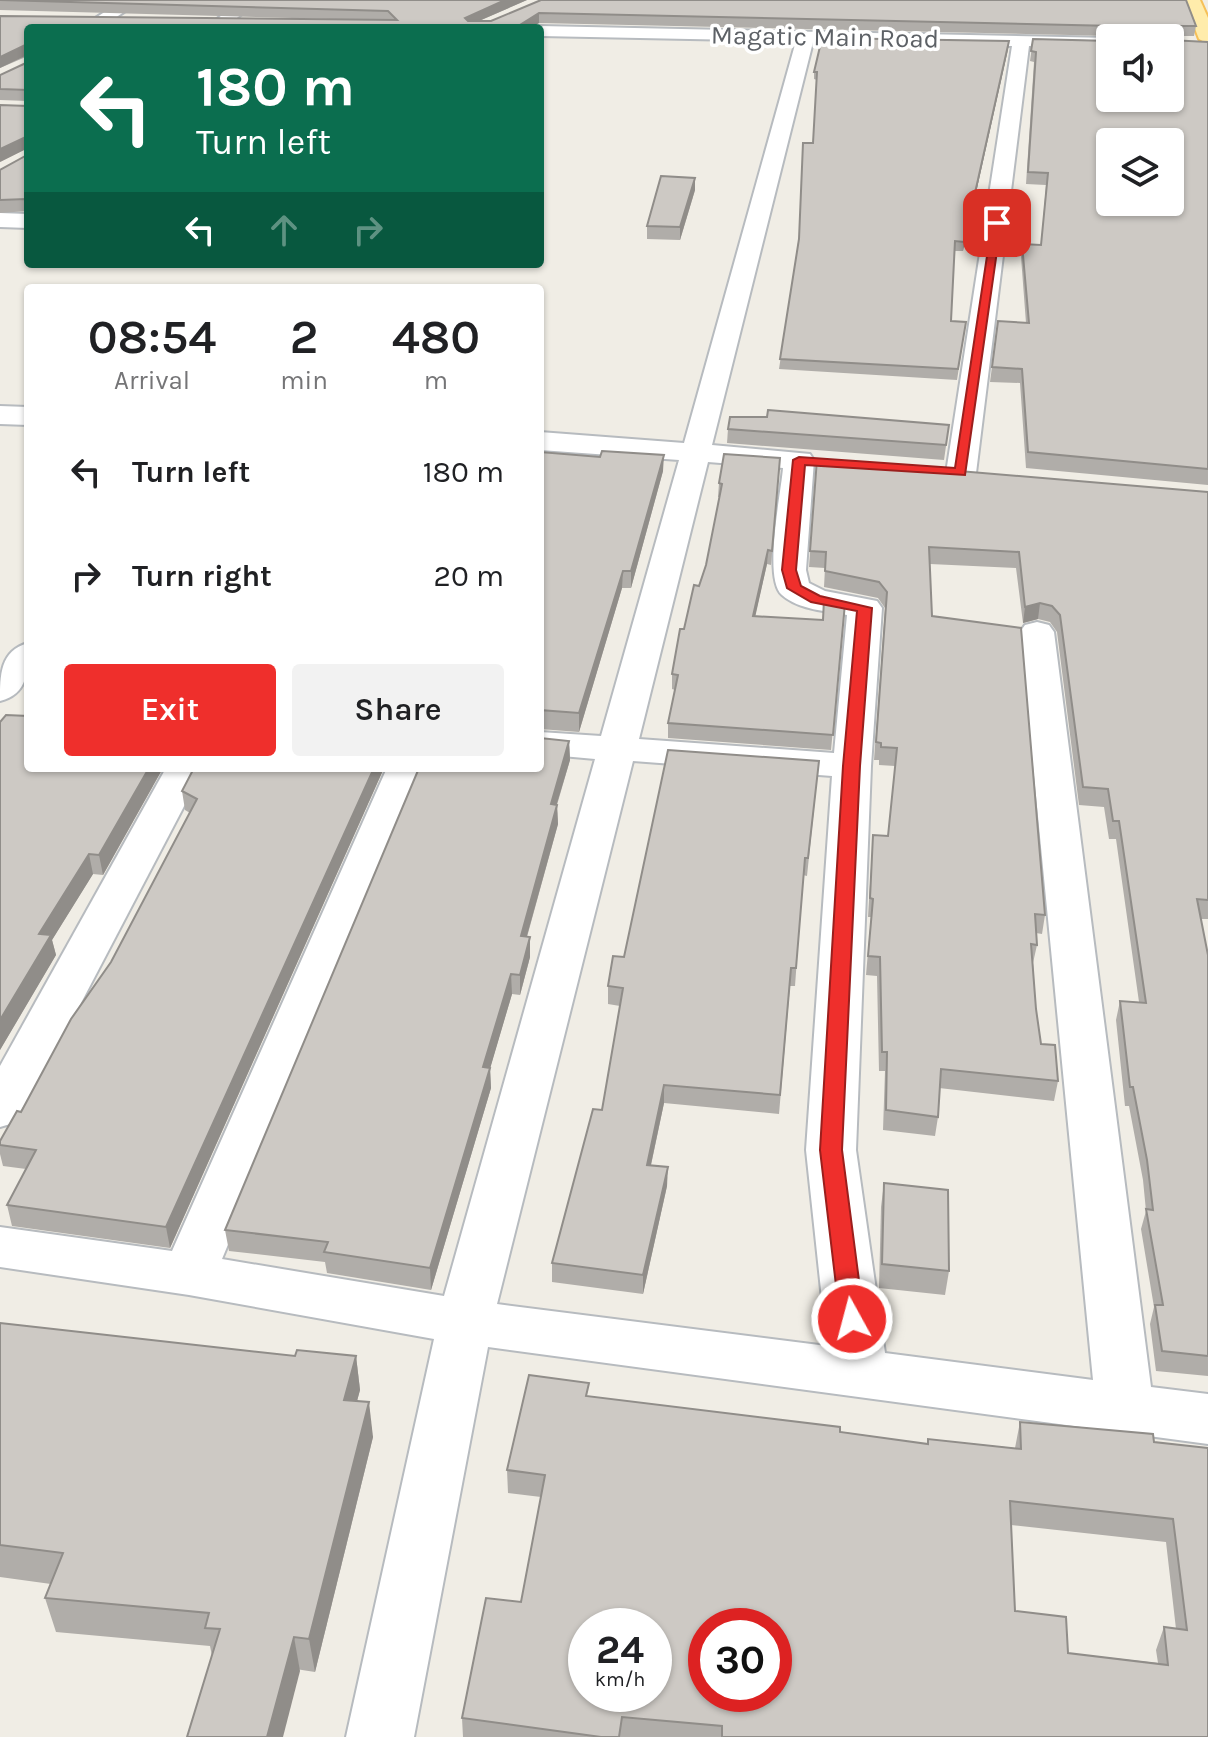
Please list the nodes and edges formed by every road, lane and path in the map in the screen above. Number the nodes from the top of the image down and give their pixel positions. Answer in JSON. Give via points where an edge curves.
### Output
{"nodes":[{"id":1,"x":134,"y":0,"type":"edge"},
{"id":2,"x":252,"y":0,"type":"edge"},
{"id":3,"x":1192,"y":0,"type":"edge"},
{"id":4,"x":71,"y":21,"type":"edge"},
{"id":5,"x":130,"y":22,"type":"edge"},
{"id":6,"x":976,"y":23,"type":"edge"},
{"id":7,"x":88,"y":24,"type":"edge"},
{"id":8,"x":96,"y":24,"type":"edge"},
{"id":9,"x":106,"y":24,"type":"edge"},
{"id":10,"x":219,"y":24,"type":"edge"},
{"id":11,"x":544,"y":31,"type":"edge"},
{"id":12,"x":806,"y":36,"type":"junction"},
{"id":13,"x":983,"y":41,"type":"junction"},
{"id":14,"x":1021,"y":41,"type":"junction"},
{"id":15,"x":1204,"y":42,"type":"edge"},
{"id":16,"x":1096,"y":43,"type":"edge"},
{"id":17,"x":0,"y":220,"type":"edge"},
{"id":18,"x":24,"y":221,"type":"edge"},
{"id":19,"x":0,"y":415,"type":"edge"},
{"id":20,"x":24,"y":416,"type":"edge"},
{"id":21,"x":544,"y":447,"type":"edge"},
{"id":22,"x":693,"y":452,"type":"junction"},
{"id":23,"x":960,"y":473,"type":"edge"},
{"id":24,"x":1037,"y":632,"type":"dead end"},
{"id":25,"x":24,"y":659,"type":"edge"},
{"id":26,"x":0,"y":690,"type":"edge"},
{"id":27,"x":544,"y":743,"type":"edge"},
{"id":28,"x":618,"y":750,"type":"junction"},
{"id":29,"x":852,"y":766,"type":"junction"},
{"id":30,"x":183,"y":772,"type":"edge"},
{"id":31,"x":404,"y":772,"type":"edge"},
{"id":32,"x":0,"y":1110,"type":"edge"},
{"id":33,"x":0,"y":1247,"type":"edge"},
{"id":34,"x":189,"y":1274,"type":"junction"},
{"id":35,"x":465,"y":1322,"type":"junction"},
{"id":36,"x":859,"y":1375,"type":"junction"},
{"id":37,"x":1125,"y":1408,"type":"junction"},
{"id":38,"x":1208,"y":1419,"type":"edge"},
{"id":39,"x":380,"y":1737,"type":"edge"}],
"edges":[{"from":1,"to":8,"type":"street"},
{"from":2,"to":10,"type":"street"},
{"from":3,"to":15,"type":"main road"},
{"from":4,"to":7,"type":"street"},
{"from":5,"to":9,"type":"street"},
{"from":6,"to":13,"type":"street"},
{"from":11,"to":12,"type":"street","name":"Magatic Main Road"},
{"from":12,"to":13,"type":"street","name":"Magatic Main Road"},
{"from":12,"to":22,"type":"street"},
{"from":13,"to":14,"type":"street","name":"Magatic Main Road"},
{"from":14,"to":16,"type":"street","name":"Magatic Main Road"},
{"from":14,"to":23,"type":"street"},
{"from":17,"to":18,"type":"street"},
{"from":19,"to":20,"type":"street"},
{"from":21,"to":22,"type":"street"},
{"from":22,"to":28,"type":"street"},
{"from":22,"to":29,"type":"street","via":[[814,462],[789,570],[794,588],[816,599],[865,608]]},
{"from":24,"to":37,"type":"street"},
{"from":25,"to":26,"type":"street"},
{"from":27,"to":28,"type":"street"},
{"from":28,"to":29,"type":"street"},
{"from":28,"to":35,"type":"street"},
{"from":29,"to":36,"type":"street","via":[[831,1150]]},
{"from":30,"to":32,"type":"street"},
{"from":31,"to":34,"type":"street"},
{"from":33,"to":34,"type":"street"},
{"from":34,"to":35,"type":"street"},
{"from":35,"to":36,"type":"street"},
{"from":35,"to":39,"type":"street"},
{"from":36,"to":37,"type":"street"},
{"from":37,"to":38,"type":"street"}]}
